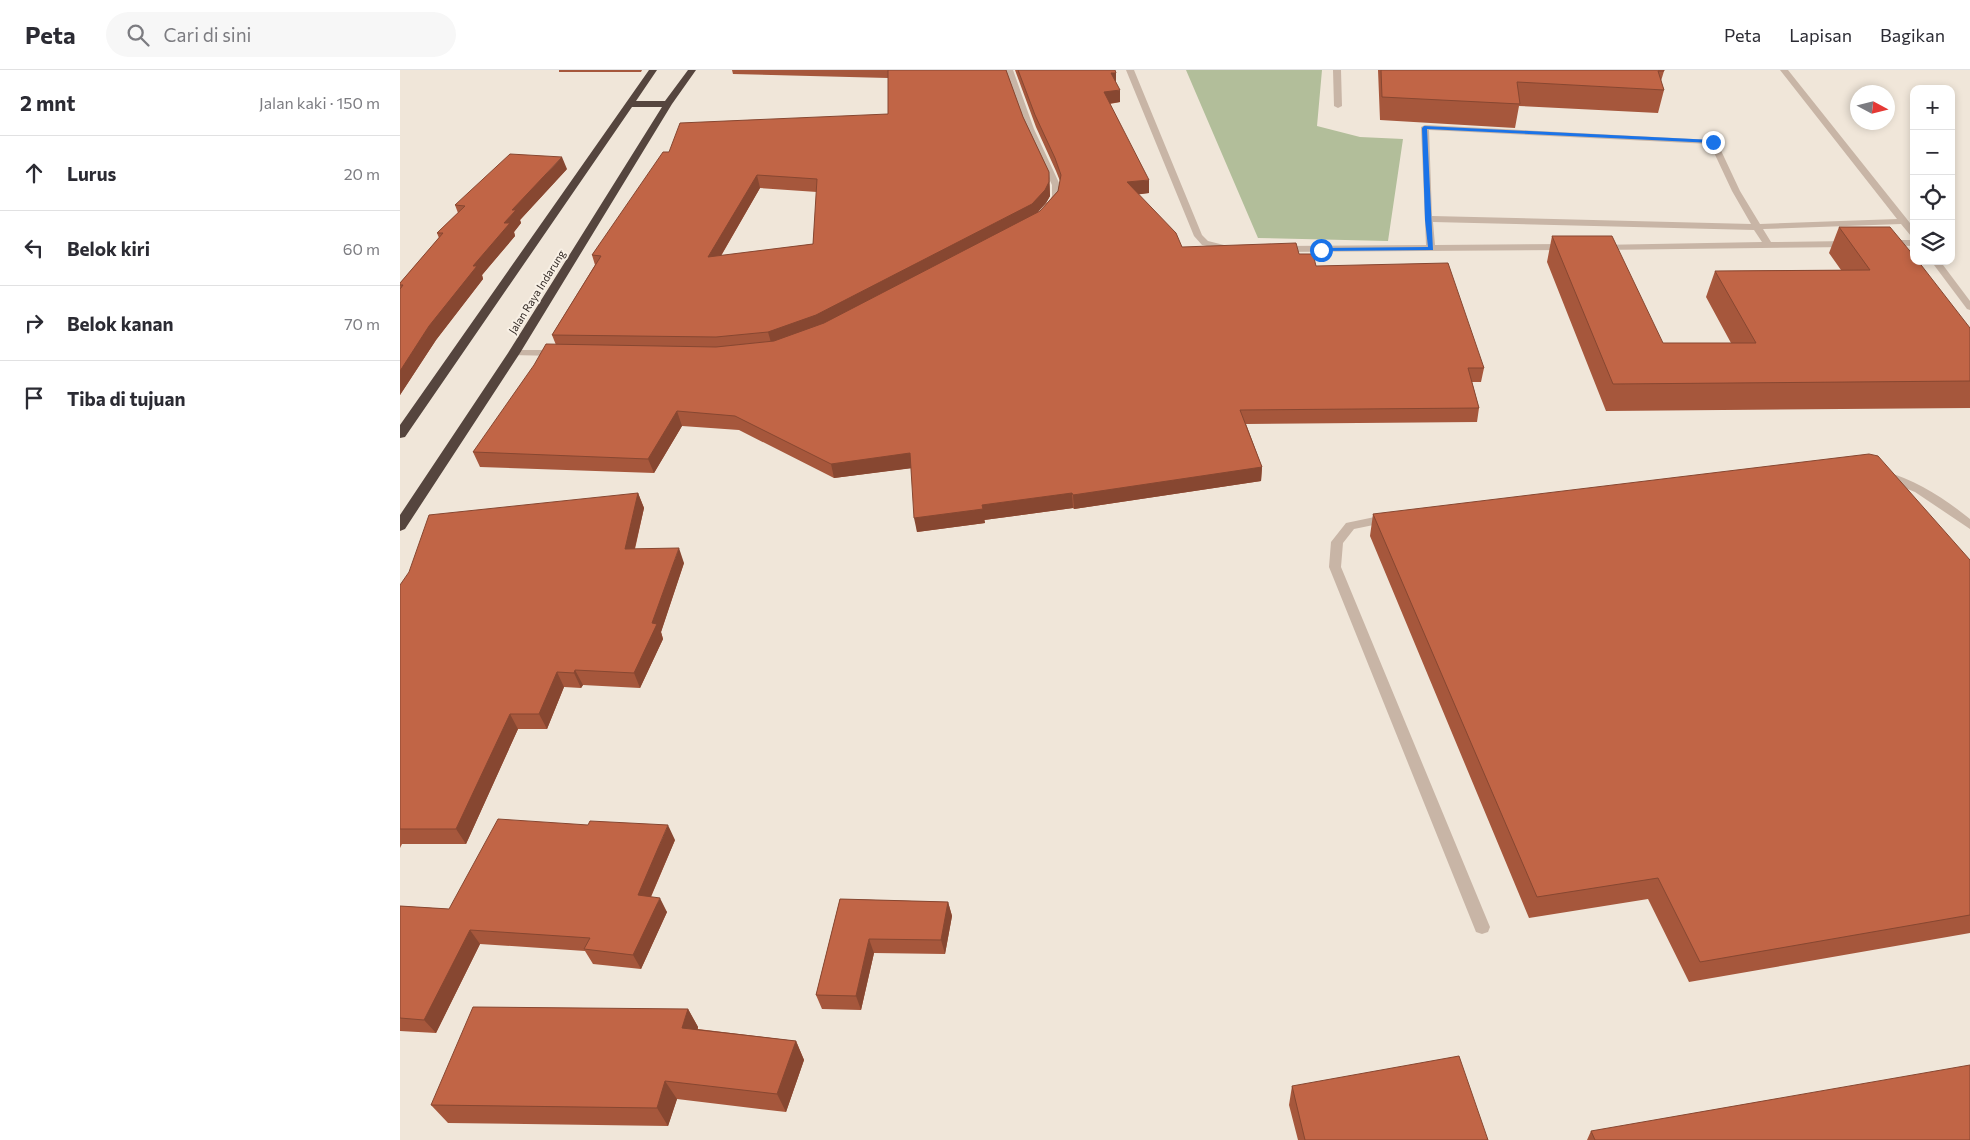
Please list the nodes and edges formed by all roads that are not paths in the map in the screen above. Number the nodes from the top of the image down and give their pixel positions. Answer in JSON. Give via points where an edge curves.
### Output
{"nodes":[{"id":1,"x":653,"y":70,"type":"edge"},
{"id":2,"x":692,"y":70,"type":"edge"},
{"id":3,"x":1009,"y":70,"type":"edge"},
{"id":4,"x":1130,"y":70,"type":"edge"},
{"id":5,"x":1337,"y":70,"type":"edge"},
{"id":6,"x":1784,"y":70,"type":"edge"},
{"id":7,"x":628,"y":104,"type":"junction"},
{"id":8,"x":668,"y":104,"type":"junction"},
{"id":9,"x":1338,"y":106,"type":"dead end"},
{"id":10,"x":1046,"y":213,"type":"edge"},
{"id":11,"x":1428,"y":220,"type":"junction"},
{"id":12,"x":1904,"y":221,"type":"junction"},
{"id":13,"x":1757,"y":226,"type":"junction"},
{"id":14,"x":1910,"y":229,"type":"edge"},
{"id":15,"x":1910,"y":243,"type":"edge"},
{"id":16,"x":1855,"y":244,"type":"edge"},
{"id":17,"x":1875,"y":244,"type":"edge"},
{"id":18,"x":1768,"y":245,"type":"junction"},
{"id":19,"x":1237,"y":249,"type":"edge"},
{"id":20,"x":1275,"y":249,"type":"edge"},
{"id":21,"x":1431,"y":249,"type":"junction"},
{"id":22,"x":1937,"y":265,"type":"edge"},
{"id":23,"x":1970,"y":308,"type":"edge"},
{"id":24,"x":514,"y":353,"type":"junction"},
{"id":25,"x":573,"y":354,"type":"edge"},
{"id":26,"x":400,"y":434,"type":"edge"},
{"id":27,"x":1875,"y":472,"type":"edge"},
{"id":28,"x":1400,"y":516,"type":"edge"},
{"id":29,"x":1970,"y":525,"type":"edge"},
{"id":30,"x":400,"y":526,"type":"edge"},
{"id":31,"x":1482,"y":927,"type":"dead end"}],
"edges":[{"from":1,"to":7,"type":"highway"},
{"from":2,"to":8,"type":"highway","name":"Jalan Raya Indarung"},
{"from":3,"to":10,"type":"street","via":[[1030,129],[1056,185],[1056,196]]},
{"from":4,"to":19,"type":"street","via":[[1198,236],[1215,247]]},
{"from":5,"to":9,"type":"street"},
{"from":6,"to":12,"type":"street"},
{"from":7,"to":8,"type":"highway"},
{"from":7,"to":26,"type":"highway"},
{"from":8,"to":24,"type":"highway","name":"Jalan Raya Indarung"},
{"from":11,"to":13,"type":"street"},
{"from":11,"to":13,"type":"street","via":[[1424,128],[1713,142]]},
{"from":11,"to":21,"type":"street"},
{"from":12,"to":13,"type":"street"},
{"from":12,"to":14,"type":"street"},
{"from":13,"to":18,"type":"street"},
{"from":15,"to":17,"type":"street"},
{"from":16,"to":18,"type":"street"},
{"from":18,"to":21,"type":"street"},
{"from":20,"to":21,"type":"street"},
{"from":22,"to":23,"type":"street"},
{"from":24,"to":25,"type":"street"},
{"from":24,"to":30,"type":"highway","name":"Jalan Raya Indarung"},
{"from":27,"to":29,"type":"street","via":[[1922,490]]},
{"from":28,"to":31,"type":"street","via":[[1350,526],[1337,542],[1335,567]]}]}
